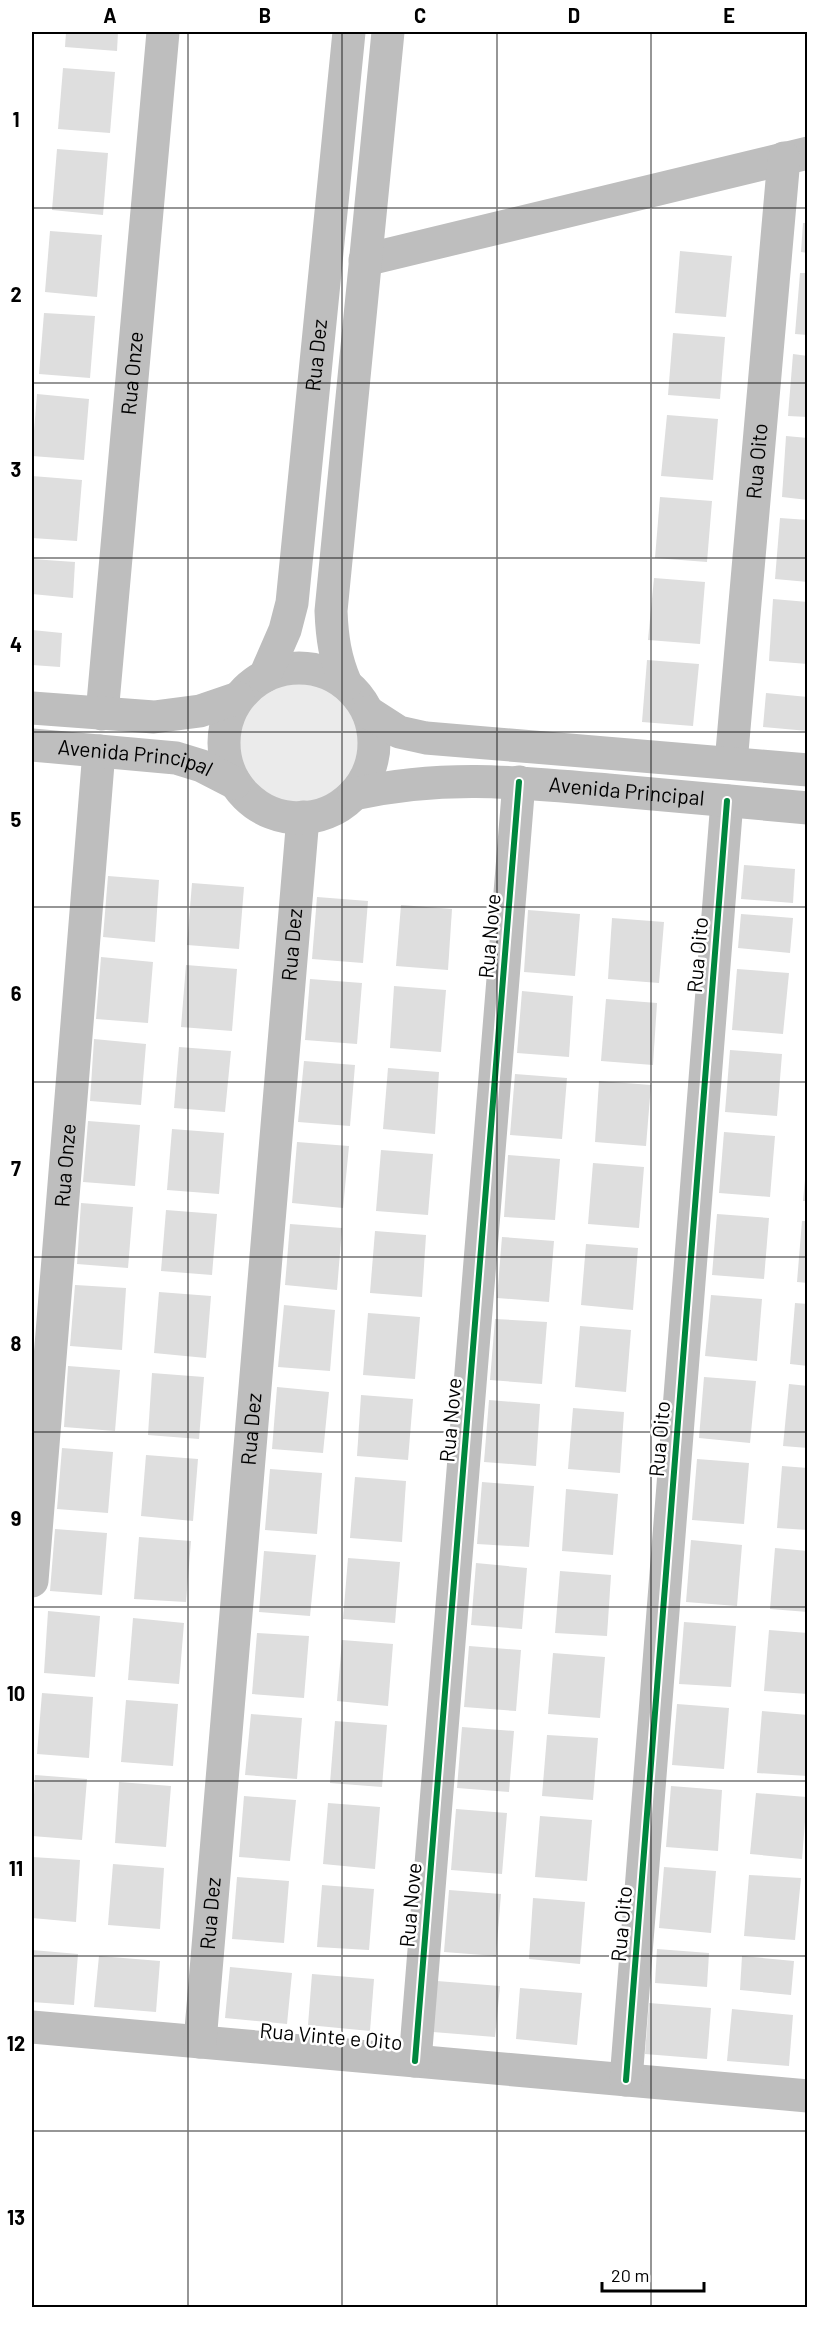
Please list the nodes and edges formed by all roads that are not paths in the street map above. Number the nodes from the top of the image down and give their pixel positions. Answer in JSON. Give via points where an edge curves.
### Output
{"nodes":[{"id":1,"x":164,"y":32,"type":"edge"},
{"id":2,"x":349,"y":32,"type":"edge"},
{"id":3,"x":388,"y":32,"type":"edge"},
{"id":4,"x":796,"y":156,"type":"edge"},
{"id":5,"x":364,"y":260,"type":"junction"},
{"id":6,"x":265,"y":676,"type":"junction"},
{"id":7,"x":346,"y":684,"type":"junction"},
{"id":8,"x":238,"y":699,"type":"junction"},
{"id":9,"x":32,"y":708,"type":"edge"},
{"id":10,"x":368,"y":712,"type":"junction"},
{"id":11,"x":102,"y":714,"type":"junction"},
{"id":12,"x":32,"y":745,"type":"edge"},
{"id":13,"x":99,"y":751,"type":"junction"},
{"id":14,"x":731,"y":763,"type":"junction"},
{"id":15,"x":807,"y":770,"type":"edge"},
{"id":16,"x":519,"y":782,"type":"junction"},
{"id":17,"x":235,"y":783,"type":"junction"},
{"id":18,"x":354,"y":794,"type":"junction"},
{"id":19,"x":727,"y":801,"type":"junction"},
{"id":20,"x":807,"y":808,"type":"edge"},
{"id":21,"x":303,"y":818,"type":"junction"},
{"id":22,"x":32,"y":1581,"type":"edge"},
{"id":23,"x":32,"y":2027,"type":"edge"},
{"id":24,"x":200,"y":2042,"type":"junction"},
{"id":25,"x":415,"y":2061,"type":"junction"},
{"id":26,"x":626,"y":2080,"type":"junction"},
{"id":27,"x":807,"y":2096,"type":"edge"}],
"edges":[{"from":1,"to":11,"type":"street","name":"Rua Onze"},
{"from":2,"to":6,"type":"street","name":"Rua Dez","via":[[292,603]]},
{"from":3,"to":5,"type":"street","name":"Rua Dez"},
{"from":4,"to":5,"type":"street"},
{"from":4,"to":14,"type":"street","name":"Rua Oito"},
{"from":5,"to":7,"type":"street","name":"Rua Dez","via":[[331,611],[332,641]]},
{"from":6,"to":7,"type":"street","name":"Avenida Principal","via":[[307,668]]},
{"from":6,"to":8,"type":"street","name":"Avenida Principal"},
{"from":7,"to":10,"type":"street","name":"Avenida Principal"},
{"from":8,"to":11,"type":"street","name":"Avenida Principal","via":[[200,711],[154,717]]},
{"from":8,"to":17,"type":"street","name":"Avenida Principal","via":[[228,718],[224,740],[226,762]]},
{"from":9,"to":11,"type":"street","name":"Avenida Principal"},
{"from":10,"to":14,"type":"street","via":[[399,732],[426,738]]},
{"from":10,"to":18,"type":"street","name":"Avenida Principal","via":[[374,733],[374,755],[367,776]]},
{"from":12,"to":13,"type":"street","name":"Avenida Principal"},
{"from":13,"to":17,"type":"street","name":"Avenida Principal","via":[[176,758]]},
{"from":13,"to":22,"type":"street","name":"Rua Onze"},
{"from":14,"to":15,"type":"street"},
{"from":16,"to":18,"type":"street","name":"Avenida Principal","via":[[438,780]]},
{"from":16,"to":19,"type":"street","name":"Avenida Principal"},
{"from":16,"to":25,"type":"street","name":"Rua Nove"},
{"from":17,"to":21,"type":"street","name":"Avenida Principal","via":[[252,801],[273,813]]},
{"from":18,"to":21,"type":"street","name":"Avenida Principal","via":[[338,807]]},
{"from":19,"to":20,"type":"street","name":"Avenida Principal"},
{"from":19,"to":26,"type":"street","name":"Rua Oito"},
{"from":21,"to":24,"type":"street","name":"Rua Dez"},
{"from":23,"to":24,"type":"street","name":"Rua Vinte e Oito"},
{"from":24,"to":25,"type":"street","name":"Rua Vinte e Oito"},
{"from":25,"to":26,"type":"street","name":"Rua Vinte e Oito"},
{"from":26,"to":27,"type":"street","name":"Rua Vinte e Oito"}]}
